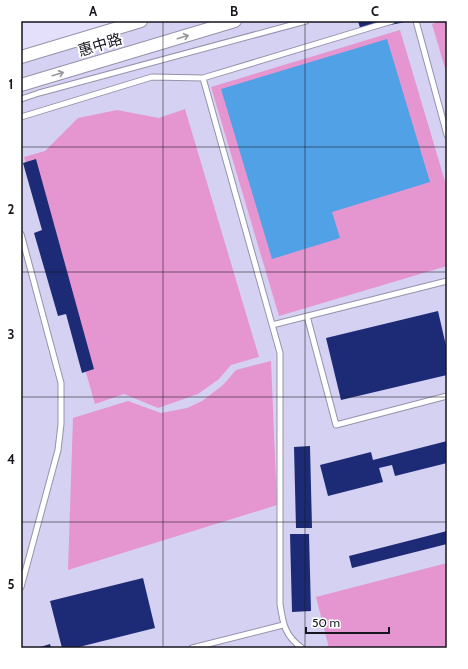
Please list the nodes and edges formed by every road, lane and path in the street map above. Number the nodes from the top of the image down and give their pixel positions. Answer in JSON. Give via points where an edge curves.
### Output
{"nodes":[{"id":1,"x":141,"y":21,"type":"edge"},
{"id":2,"x":235,"y":21,"type":"edge"},
{"id":3,"x":306,"y":21,"type":"edge"},
{"id":4,"x":392,"y":21,"type":"edge"},
{"id":5,"x":416,"y":21,"type":"edge"},
{"id":6,"x":21,"y":57,"type":"edge"},
{"id":7,"x":203,"y":78,"type":"junction"},
{"id":8,"x":21,"y":85,"type":"edge"},
{"id":9,"x":21,"y":99,"type":"edge"},
{"id":10,"x":21,"y":117,"type":"edge"},
{"id":11,"x":447,"y":135,"type":"edge"},
{"id":12,"x":21,"y":234,"type":"edge"},
{"id":13,"x":447,"y":280,"type":"edge"},
{"id":14,"x":307,"y":316,"type":"junction"},
{"id":15,"x":272,"y":325,"type":"junction"},
{"id":16,"x":447,"y":396,"type":"edge"},
{"id":17,"x":21,"y":587,"type":"edge"},
{"id":18,"x":283,"y":624,"type":"junction"},
{"id":19,"x":192,"y":648,"type":"edge"},
{"id":20,"x":302,"y":648,"type":"edge"}],
"edges":[{"from":1,"to":6,"type":"street","name":"惠中路"},
{"from":8,"to":2,"type":"street","name":"惠中路","one_way":true},
{"from":3,"to":9,"type":"lane"},
{"from":4,"to":7,"type":"lane"},
{"from":5,"to":11,"type":"lane"},
{"from":7,"to":10,"type":"lane","via":[[152,77]]},
{"from":7,"to":15,"type":"lane"},
{"from":12,"to":17,"type":"lane","via":[[61,383],[58,450]]},
{"from":13,"to":14,"type":"lane"},
{"from":14,"to":15,"type":"lane"},
{"from":14,"to":16,"type":"lane","via":[[336,425]]},
{"from":15,"to":18,"type":"lane","via":[[280,353],[280,604]]},
{"from":18,"to":19,"type":"lane"},
{"from":18,"to":20,"type":"lane","via":[[292,642]]}]}
